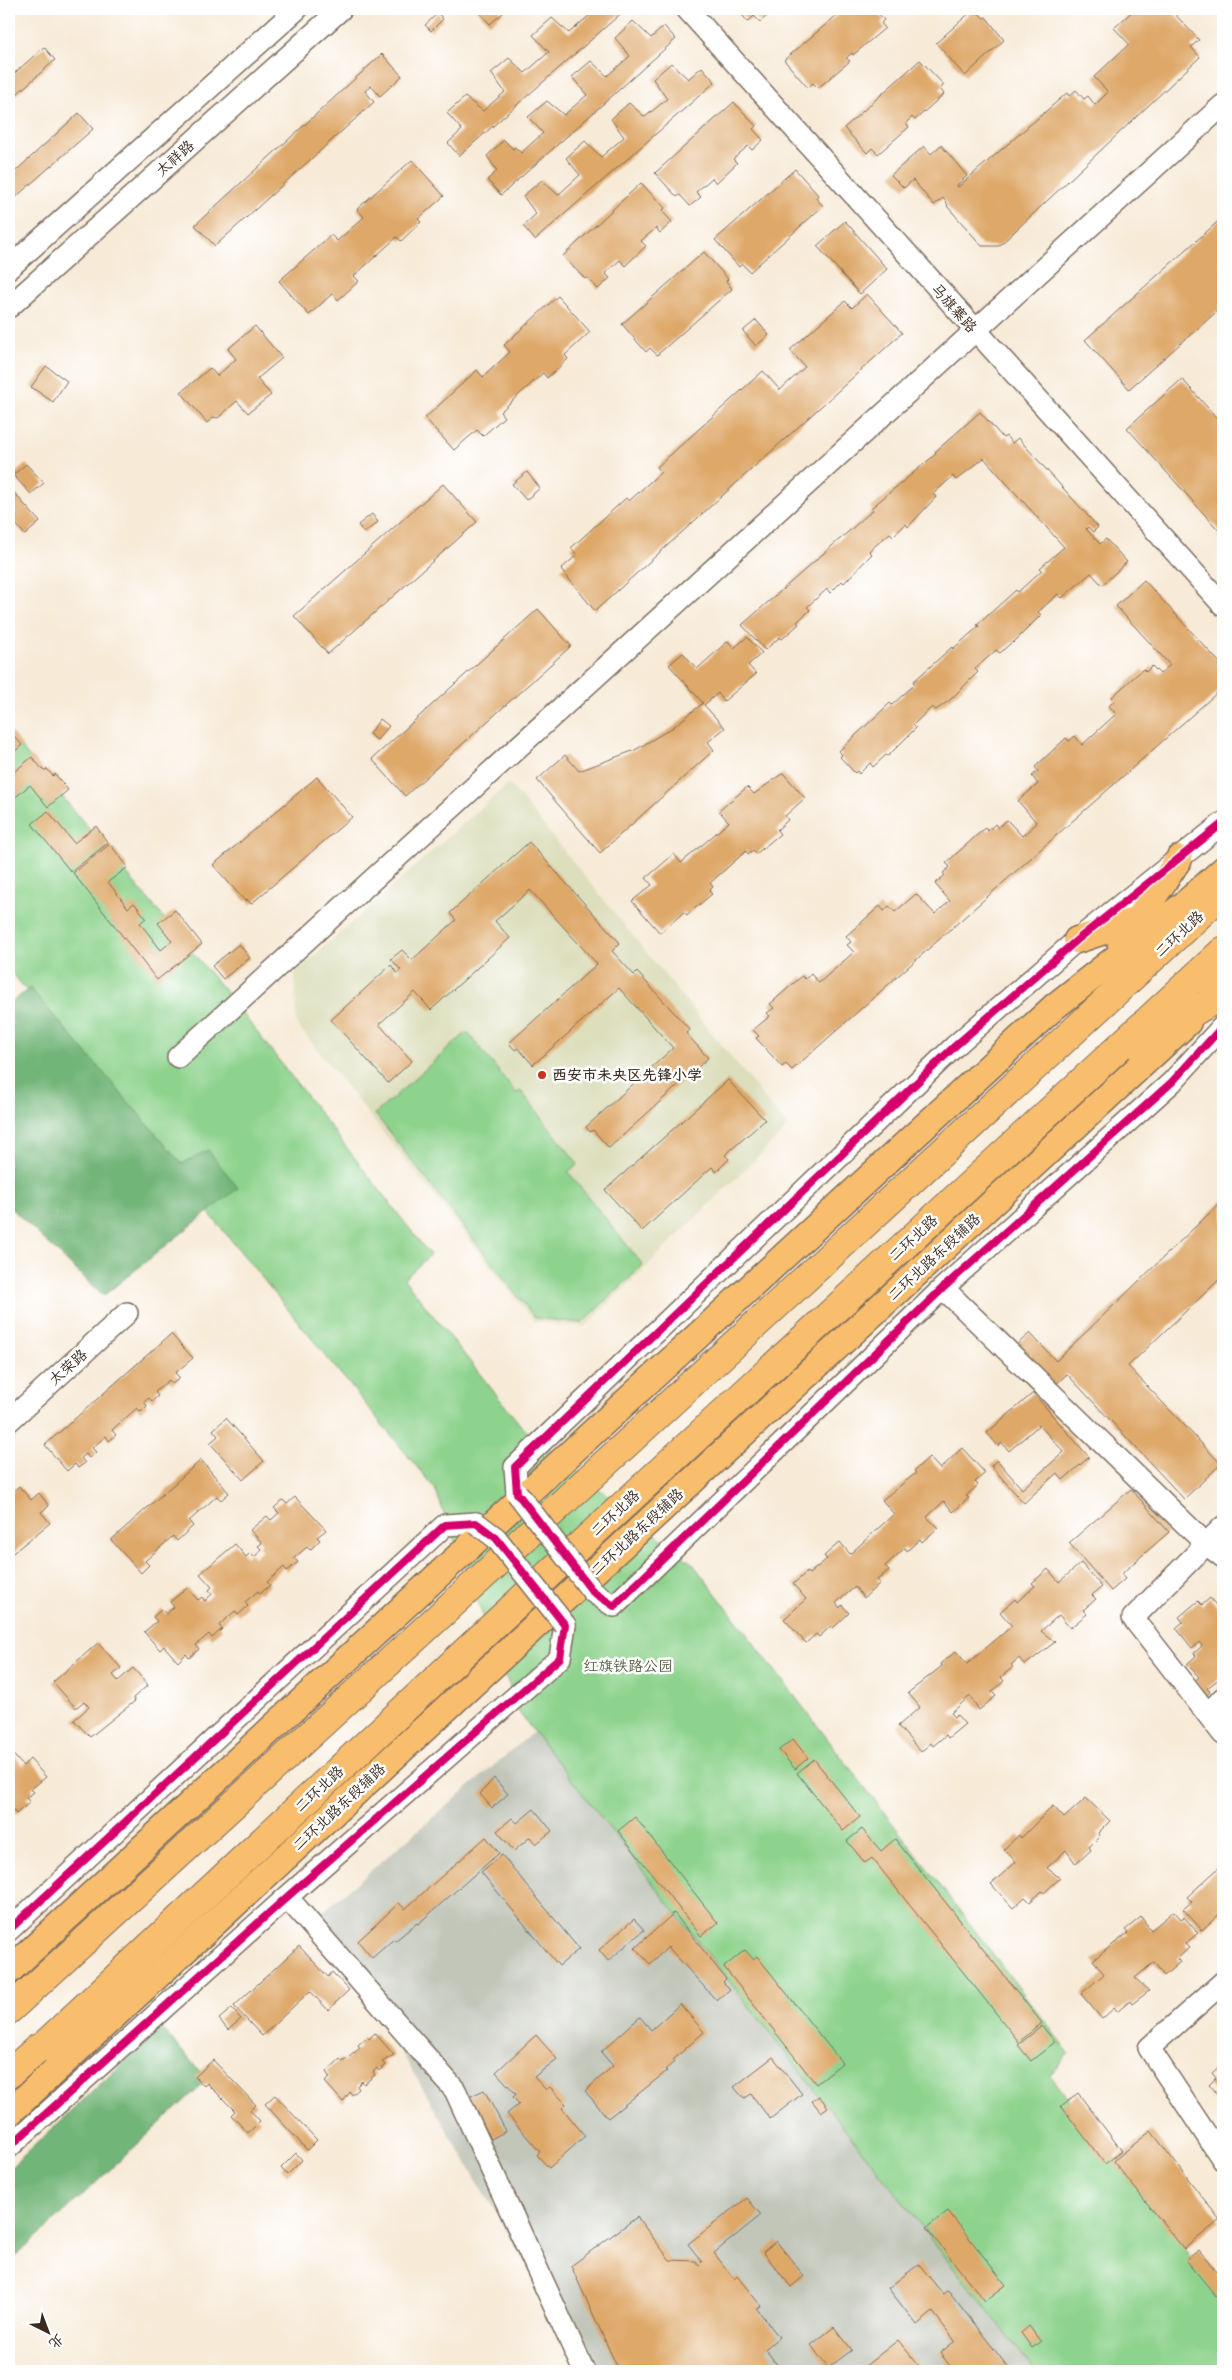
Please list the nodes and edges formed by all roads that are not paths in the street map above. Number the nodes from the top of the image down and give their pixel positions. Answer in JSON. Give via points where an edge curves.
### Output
{"nodes":[{"id":1,"x":297,"y":9,"type":"edge"},
{"id":2,"x":341,"y":9,"type":"edge"},
{"id":3,"x":687,"y":9,"type":"edge"},
{"id":4,"x":1223,"y":105,"type":"edge"},
{"id":5,"x":9,"y":268,"type":"edge"},
{"id":6,"x":9,"y":307,"type":"edge"},
{"id":7,"x":974,"y":330,"type":"junction"},
{"id":8,"x":1223,"y":605,"type":"edge"},
{"id":9,"x":1223,"y":823,"type":"edge"},
{"id":10,"x":1179,"y":859,"type":"junction"},
{"id":11,"x":1223,"y":870,"type":"edge"},
{"id":12,"x":1223,"y":887,"type":"edge"},
{"id":13,"x":1223,"y":893,"type":"edge"},
{"id":14,"x":1186,"y":904,"type":"junction"},
{"id":15,"x":1138,"y":920,"type":"junction"},
{"id":16,"x":1077,"y":940,"type":"junction"},
{"id":17,"x":1223,"y":951,"type":"edge"},
{"id":18,"x":1109,"y":964,"type":"junction"},
{"id":19,"x":1223,"y":980,"type":"edge"},
{"id":20,"x":1216,"y":999,"type":"edge"},
{"id":21,"x":1223,"y":1026,"type":"edge"},
{"id":22,"x":178,"y":1057,"type":"dead end"},
{"id":23,"x":1093,"y":1071,"type":"junction"},
{"id":24,"x":942,"y":1288,"type":"junction"},
{"id":25,"x":127,"y":1313,"type":"dead end"},
{"id":26,"x":9,"y":1421,"type":"edge"},
{"id":27,"x":1223,"y":1527,"type":"edge"},
{"id":28,"x":1205,"y":1543,"type":"junction"},
{"id":29,"x":1223,"y":1556,"type":"edge"},
{"id":30,"x":1223,"y":1698,"type":"edge"},
{"id":31,"x":1208,"y":1714,"type":"junction"},
{"id":32,"x":1223,"y":1734,"type":"edge"},
{"id":33,"x":287,"y":1897,"type":"junction"},
{"id":34,"x":9,"y":1930,"type":"edge"},
{"id":35,"x":9,"y":1971,"type":"edge"},
{"id":36,"x":1223,"y":1982,"type":"edge"},
{"id":37,"x":9,"y":2010,"type":"edge"},
{"id":38,"x":9,"y":2074,"type":"edge"},
{"id":39,"x":9,"y":2113,"type":"edge"},
{"id":40,"x":9,"y":2147,"type":"edge"},
{"id":41,"x":1223,"y":2160,"type":"edge"},
{"id":42,"x":584,"y":2371,"type":"edge"}],
"edges":[{"from":1,"to":5,"type":"street","name":"太祥路"},
{"from":2,"to":6,"type":"street","name":"太祥路"},
{"from":3,"to":7,"type":"street","name":"马旗寨路"},
{"from":4,"to":7,"type":"street"},
{"from":7,"to":8,"type":"street","name":"马旗寨路"},
{"from":7,"to":22,"type":"street"},
{"from":9,"to":10,"type":"street"},
{"from":10,"to":15,"type":"main road"},
{"from":10,"to":16,"type":"street"},
{"from":11,"to":14,"type":"main road"},
{"from":12,"to":14,"type":"highway"},
{"from":13,"to":37,"type":"highway","name":"二环北路"},
{"from":14,"to":15,"type":"main road"},
{"from":14,"to":18,"type":"main road"},
{"from":15,"to":16,"type":"main road"},
{"from":15,"to":18,"type":"main road"},
{"from":16,"to":24,"type":"street","bridge":true,"via":[[956,1046],[515,1467],[517,1493],[593,1592],[614,1606]]},
{"from":17,"to":23,"type":"highway","name":"二环北路"},
{"from":18,"to":35,"type":"main road","via":[[1054,1007]]},
{"from":19,"to":20,"type":"highway"},
{"from":20,"to":23,"type":"highway"},
{"from":20,"to":39,"type":"main road","name":"二环北路东段辅路"},
{"from":21,"to":24,"type":"street","via":[[1172,1082]]},
{"from":23,"to":38,"type":"highway","name":"二环北路","via":[[41,2048]]},
{"from":24,"to":28,"type":"street"},
{"from":25,"to":26,"type":"street","name":"太荣路"},
{"from":27,"to":28,"type":"street"},
{"from":28,"to":29,"type":"street"},
{"from":28,"to":31,"type":"street","via":[[1133,1618]]},
{"from":30,"to":31,"type":"street"},
{"from":31,"to":32,"type":"street"},
{"from":33,"to":34,"type":"street","bridge":true,"via":[[560,1658],[565,1625],[496,1538],[476,1523],[445,1526]]},
{"from":33,"to":40,"type":"street"},
{"from":33,"to":42,"type":"street","via":[[455,2090]]},
{"from":36,"to":41,"type":"street","via":[[1149,2048]]}]}
